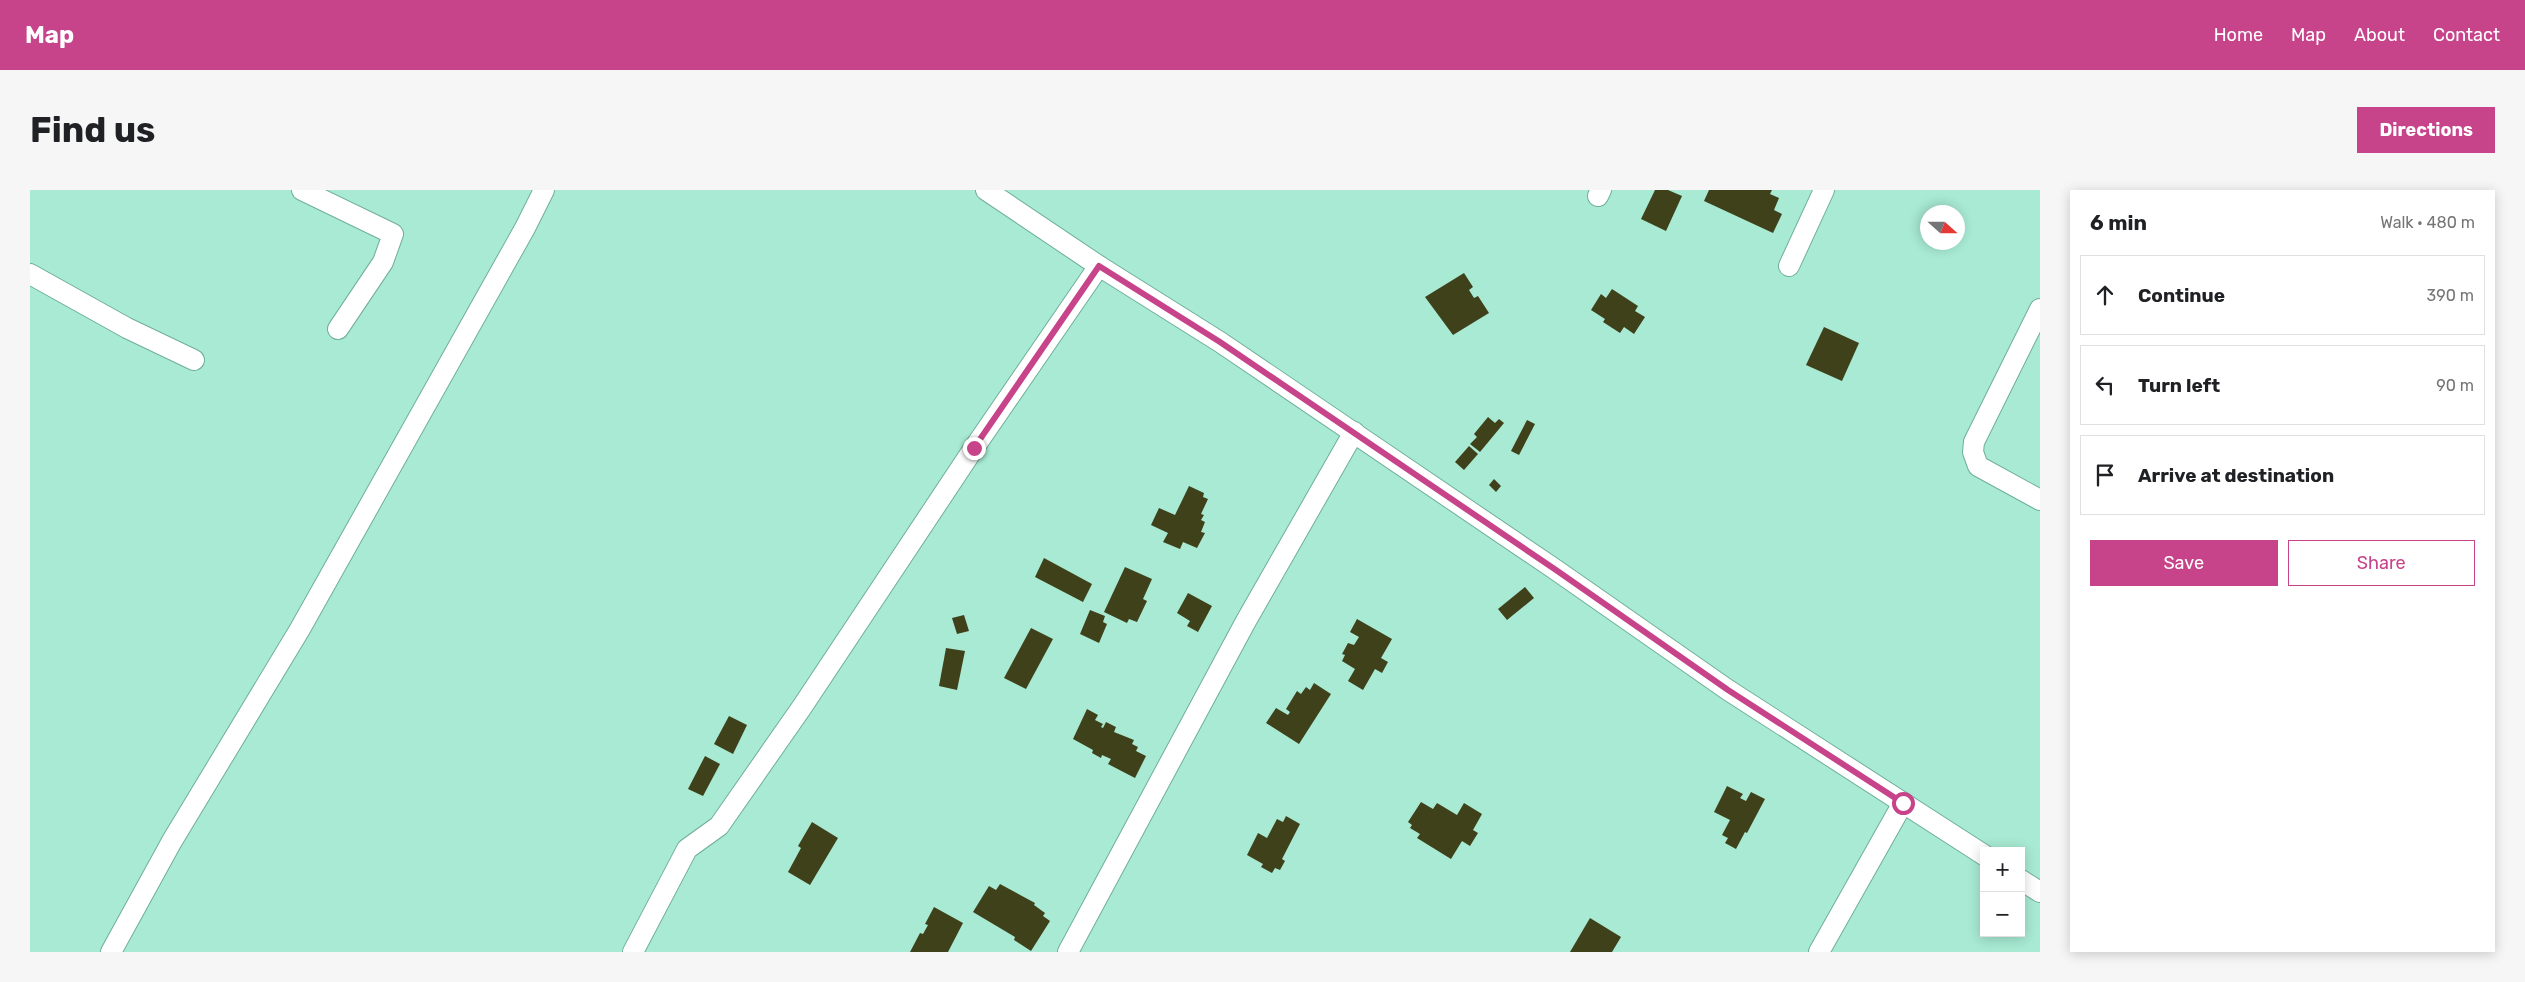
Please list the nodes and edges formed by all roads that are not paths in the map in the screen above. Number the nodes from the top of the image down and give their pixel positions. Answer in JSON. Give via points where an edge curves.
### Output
{"nodes":[{"id":1,"x":302,"y":190,"type":"edge"},
{"id":2,"x":544,"y":190,"type":"edge"},
{"id":3,"x":986,"y":190,"type":"edge"},
{"id":4,"x":1824,"y":190,"type":"edge"},
{"id":5,"x":1099,"y":266,"type":"junction"},
{"id":6,"x":1789,"y":266,"type":"dead end"},
{"id":7,"x":30,"y":274,"type":"edge"},
{"id":8,"x":2040,"y":309,"type":"edge"},
{"id":9,"x":338,"y":329,"type":"dead end"},
{"id":10,"x":194,"y":360,"type":"dead end"},
{"id":11,"x":1354,"y":432,"type":"junction"},
{"id":12,"x":2040,"y":500,"type":"edge"},
{"id":13,"x":1903,"y":803,"type":"junction"},
{"id":14,"x":1980,"y":852,"type":"edge"},
{"id":15,"x":2025,"y":883,"type":"edge"},
{"id":16,"x":2040,"y":892,"type":"edge"},
{"id":17,"x":110,"y":952,"type":"edge"},
{"id":18,"x":633,"y":952,"type":"edge"},
{"id":19,"x":1068,"y":952,"type":"edge"},
{"id":20,"x":1819,"y":952,"type":"edge"}],
"edges":[{"from":1,"to":9,"type":"street","via":[[393,234],[383,262]]},
{"from":2,"to":17,"type":"street","via":[[300,629],[172,841]]},
{"from":3,"to":5,"type":"street"},
{"from":4,"to":6,"type":"street"},
{"from":5,"to":11,"type":"street"},
{"from":5,"to":18,"type":"street","via":[[725,818],[687,849]]},
{"from":7,"to":10,"type":"street","via":[[127,328]]},
{"from":8,"to":12,"type":"street","via":[[1974,442],[1973,452],[1978,466]]},
{"from":11,"to":13,"type":"street","via":[[1728,690]]},
{"from":11,"to":19,"type":"street","via":[[1242,629]]},
{"from":13,"to":14,"type":"street"},
{"from":13,"to":20,"type":"street"},
{"from":15,"to":16,"type":"street"}]}
